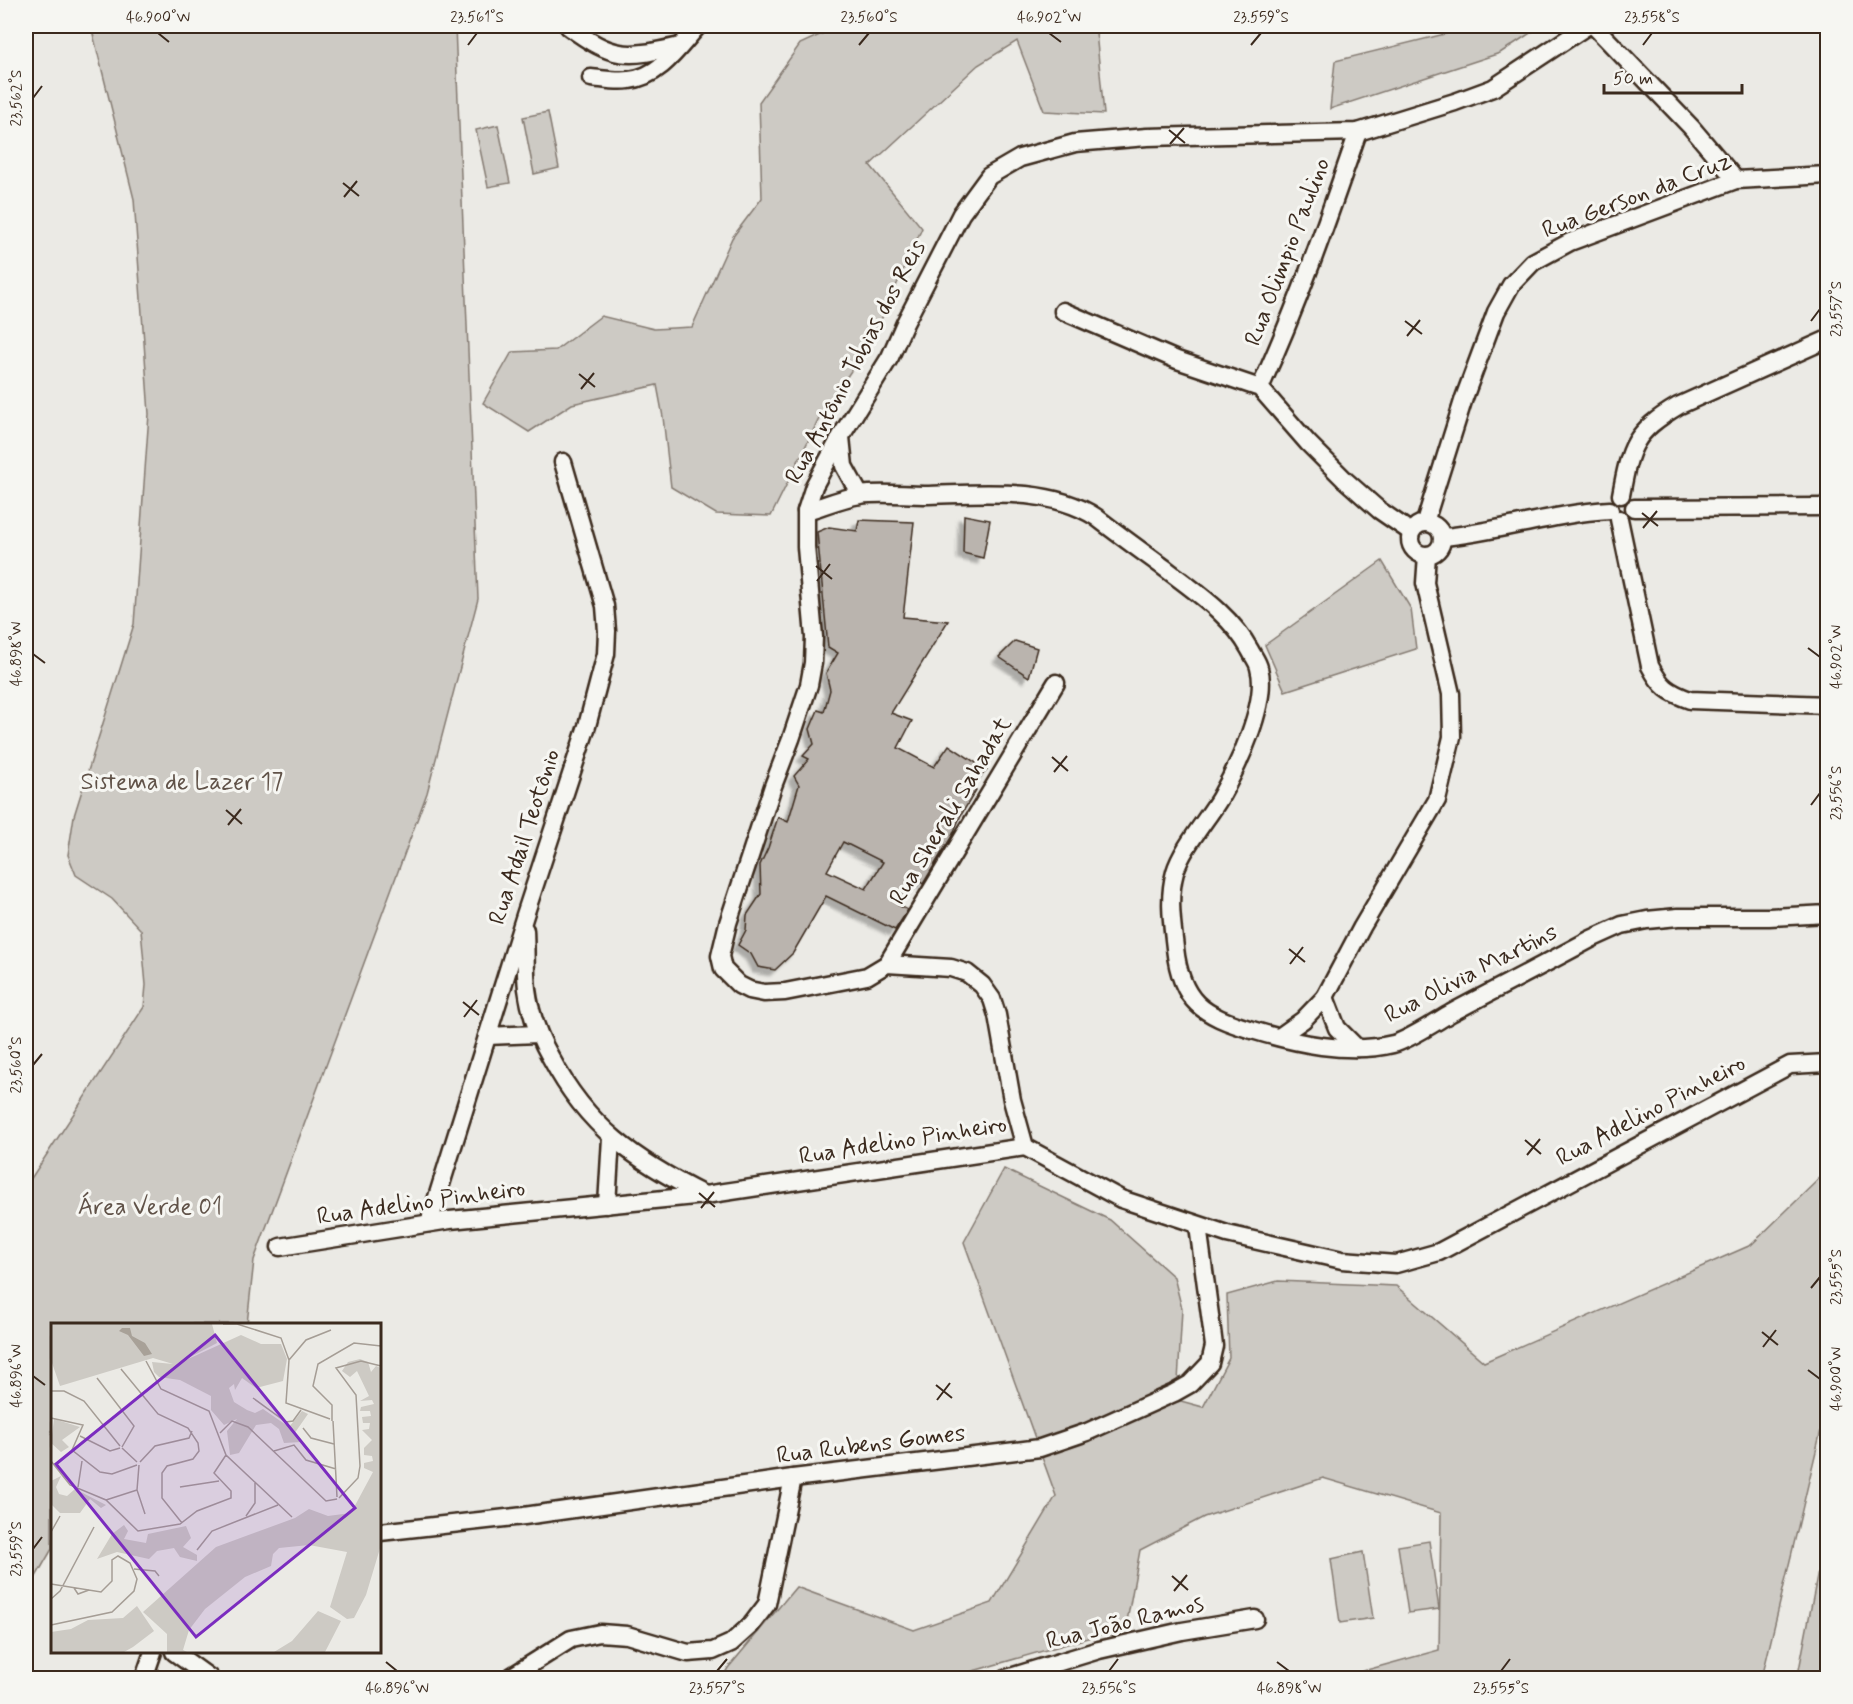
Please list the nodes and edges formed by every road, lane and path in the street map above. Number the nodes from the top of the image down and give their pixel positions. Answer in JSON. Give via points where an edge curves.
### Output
{"nodes":[{"id":1,"x":568,"y":26,"type":"edge"},
{"id":2,"x":698,"y":26,"type":"edge"},
{"id":3,"x":1587,"y":26,"type":"edge"},
{"id":4,"x":1594,"y":26,"type":"edge"},
{"id":5,"x":680,"y":46,"type":"junction"},
{"id":6,"x":591,"y":78,"type":"dead end"},
{"id":7,"x":1358,"y":132,"type":"junction"},
{"id":8,"x":1827,"y":175,"type":"edge"},
{"id":9,"x":1736,"y":180,"type":"junction"},
{"id":10,"x":1063,"y":311,"type":"dead end"},
{"id":11,"x":1827,"y":339,"type":"edge"},
{"id":12,"x":1260,"y":388,"type":"junction"},
{"id":13,"x":841,"y":436,"type":"junction"},
{"id":14,"x":563,"y":462,"type":"dead end"},
{"id":15,"x":860,"y":495,"type":"junction"},
{"id":16,"x":1621,"y":495,"type":"junction"},
{"id":17,"x":1827,"y":507,"type":"edge"},
{"id":18,"x":1634,"y":508,"type":"junction"},
{"id":19,"x":806,"y":511,"type":"junction"},
{"id":20,"x":1615,"y":515,"type":"junction"},
{"id":21,"x":1425,"y":522,"type":"junction"},
{"id":22,"x":1411,"y":532,"type":"junction"},
{"id":23,"x":1443,"y":537,"type":"junction"},
{"id":24,"x":1427,"y":555,"type":"junction"},
{"id":25,"x":1056,"y":682,"type":"dead end"},
{"id":26,"x":1827,"y":705,"type":"edge"},
{"id":27,"x":1827,"y":914,"type":"edge"},
{"id":28,"x":525,"y":915,"type":"junction"},
{"id":29,"x":887,"y":964,"type":"junction"},
{"id":30,"x":1325,"y":997,"type":"junction"},
{"id":31,"x":538,"y":1034,"type":"junction"},
{"id":32,"x":487,"y":1036,"type":"junction"},
{"id":33,"x":1279,"y":1037,"type":"junction"},
{"id":34,"x":1357,"y":1048,"type":"junction"},
{"id":35,"x":1827,"y":1063,"type":"edge"},
{"id":36,"x":611,"y":1138,"type":"junction"},
{"id":37,"x":1025,"y":1147,"type":"junction"},
{"id":38,"x":705,"y":1195,"type":"junction"},
{"id":39,"x":607,"y":1204,"type":"junction"},
{"id":40,"x":429,"y":1223,"type":"junction"},
{"id":41,"x":1198,"y":1226,"type":"junction"},
{"id":42,"x":280,"y":1247,"type":"dead end"},
{"id":43,"x":793,"y":1479,"type":"junction"},
{"id":44,"x":381,"y":1532,"type":"edge"},
{"id":45,"x":1255,"y":1619,"type":"dead end"},
{"id":46,"x":156,"y":1653,"type":"edge"},
{"id":47,"x":175,"y":1653,"type":"edge"},
{"id":48,"x":144,"y":1678,"type":"edge"},
{"id":49,"x":210,"y":1678,"type":"edge"},
{"id":50,"x":509,"y":1678,"type":"edge"},
{"id":51,"x":1007,"y":1678,"type":"edge"}],
"edges":[{"from":1,"to":5,"type":"street","via":[[602,48],[620,54],[639,55]]},
{"from":2,"to":5,"type":"street"},
{"from":3,"to":7,"type":"street","name":"Rua Antônio Tobias dos Reis","via":[[1492,88]]},
{"from":4,"to":9,"type":"street"},
{"from":5,"to":6,"type":"street","via":[[647,76],[628,81]]},
{"from":7,"to":12,"type":"street","name":"Rua Olimpio Paulino","via":[[1323,233]]},
{"from":7,"to":13,"type":"street","name":"Rua Antônio Tobias dos Reis","via":[[1147,136],[1075,143],[1020,158],[989,176],[961,214],[890,357]]},
{"from":8,"to":9,"type":"street","name":"Rua Gerson da Cruz"},
{"from":9,"to":21,"type":"street","name":"Rua Gerson da Cruz","via":[[1570,242],[1533,262],[1511,285],[1496,312],[1464,398]]},
{"from":10,"to":12,"type":"street","via":[[1177,360]]},
{"from":11,"to":16,"type":"street","via":[[1660,417],[1635,441]]},
{"from":12,"to":22,"type":"street","via":[[1345,480]]},
{"from":13,"to":15,"type":"street","via":[[844,466]]},
{"from":13,"to":19,"type":"street","name":"Rua Antônio Tobias dos Reis","via":[[814,486]]},
{"from":14,"to":28,"type":"street","name":"Rua Adail Teotônio","via":[[605,606],[606,654],[587,726]]},
{"from":15,"to":19,"type":"street","name":"Rua Olivia Martins"},
{"from":15,"to":33,"type":"street","name":"Rua Olivia Martins","via":[[1027,496],[1080,507],[1200,594],[1244,639],[1259,667],[1259,704],[1221,796],[1176,870],[1170,907],[1178,970],[1187,992],[1202,1009],[1223,1020]]},
{"from":16,"to":18,"type":"street","via":[[1633,501]]},
{"from":16,"to":20,"type":"street","via":[[1610,503]]},
{"from":17,"to":18,"type":"street"},
{"from":18,"to":20,"type":"street","via":[[1626,519]]},
{"from":19,"to":29,"type":"street","name":"Rua Antônio Tobias dos Reis","via":[[814,637],[809,685],[772,786],[720,956],[723,969],[739,986],[764,993],[867,976]]},
{"from":20,"to":23,"type":"street","via":[[1582,511]]},
{"from":20,"to":26,"type":"street","via":[[1650,666],[1658,682],[1690,700]]},
{"from":21,"to":22,"type":"street"},
{"from":21,"to":23,"type":"street","via":[[1437,526]]},
{"from":22,"to":24,"type":"street","via":[[1412,548]]},
{"from":23,"to":24,"type":"street","via":[[1438,549]]},
{"from":24,"to":30,"type":"street","via":[[1425,583],[1451,694],[1452,737],[1437,800]]},
{"from":25,"to":29,"type":"street","name":"Rua Sherali Sahadat"},
{"from":27,"to":34,"type":"street","name":"Rua Olivia Martins","via":[[1678,917],[1622,925],[1394,1044]]},
{"from":28,"to":31,"type":"street","via":[[527,991]]},
{"from":28,"to":32,"type":"street","name":"Rua Adail Teotônio"},
{"from":29,"to":37,"type":"street","via":[[951,968],[982,984],[997,1015]]},
{"from":30,"to":33,"type":"street"},
{"from":30,"to":34,"type":"street","via":[[1337,1028]]},
{"from":31,"to":32,"type":"street"},
{"from":31,"to":36,"type":"street","via":[[564,1083]]},
{"from":32,"to":40,"type":"street","name":"Rua Adail Teotônio"},
{"from":33,"to":34,"type":"street","name":"Rua Olivia Martins","via":[[1314,1046]]},
{"from":35,"to":41,"type":"street","name":"Rua Adelino Pinheiro","via":[[1790,1065],[1439,1252],[1396,1264],[1342,1260]]},
{"from":36,"to":38,"type":"street","via":[[664,1175]]},
{"from":36,"to":39,"type":"street"},
{"from":37,"to":38,"type":"street","name":"Rua Adelino Pinheiro"},
{"from":37,"to":41,"type":"street","name":"Rua Adelino Pinheiro","via":[[1121,1199]]},
{"from":38,"to":39,"type":"street","name":"Rua Adelino Pinheiro"},
{"from":39,"to":40,"type":"street","name":"Rua Adelino Pinheiro"},
{"from":40,"to":42,"type":"street","name":"Rua Adelino Pinheiro"},
{"from":41,"to":43,"type":"street","name":"Rua Rubens Gomes","via":[[1214,1347],[1210,1363],[1190,1384],[1087,1432],[1040,1448]]},
{"from":43,"to":44,"type":"street","name":"Rua Rubens Gomes"},
{"from":43,"to":50,"type":"street","via":[[767,1604],[731,1643],[713,1651],[688,1653],[627,1635],[600,1633],[571,1639]]},
{"from":45,"to":51,"type":"street","name":"Rua João Ramos","via":[[1099,1650]]},
{"from":46,"to":48,"type":"street"},
{"from":47,"to":49,"type":"street"}]}
